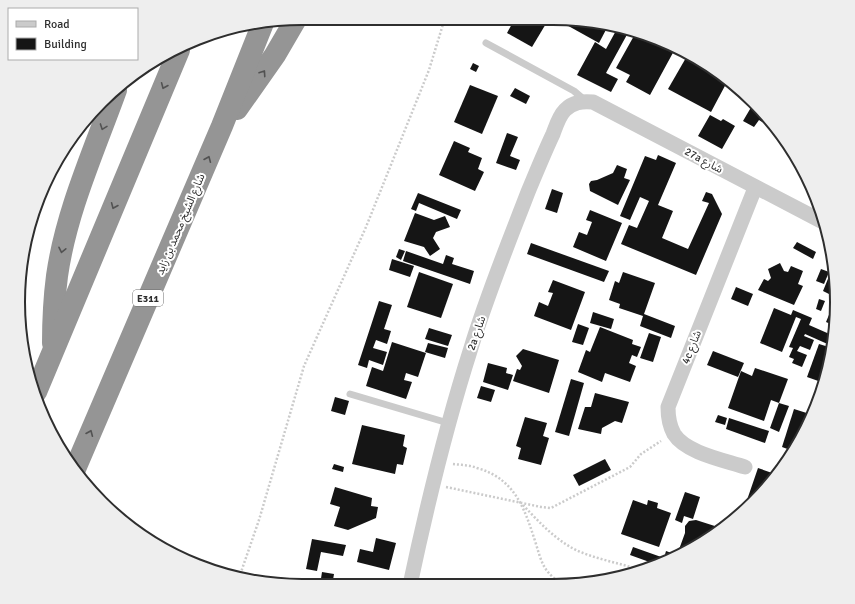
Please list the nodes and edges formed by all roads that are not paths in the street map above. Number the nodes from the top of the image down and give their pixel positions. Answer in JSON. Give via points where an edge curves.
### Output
{"nodes":[{"id":1,"x":292,"y":26,"type":"edge"},
{"id":2,"x":261,"y":28,"type":"edge"},
{"id":3,"x":486,"y":44,"type":"dead end"},
{"id":4,"x":177,"y":55,"type":"edge"},
{"id":5,"x":112,"y":100,"type":"edge"},
{"id":6,"x":583,"y":101,"type":"junction"},
{"id":7,"x":222,"y":126,"type":"junction"},
{"id":8,"x":755,"y":188,"type":"junction"},
{"id":9,"x":817,"y":219,"type":"edge"},
{"id":10,"x":54,"y":352,"type":"junction"},
{"id":11,"x":38,"y":387,"type":"edge"},
{"id":12,"x":350,"y":394,"type":"dead end"},
{"id":13,"x":448,"y":424,"type":"junction"},
{"id":14,"x":77,"y":464,"type":"edge"},
{"id":15,"x":745,"y":468,"type":"dead end"},
{"id":16,"x":411,"y":579,"type":"edge"}],
"edges":[{"from":7,"to":1,"type":"highway","one_way":true,"via":[[258,80]]},
{"from":2,"to":7,"type":"highway","name":"شارع الشيخ محمد بن زايد","number":"E311"},
{"from":3,"to":6,"type":"lane","via":[[574,91]]},
{"from":4,"to":10,"type":"highway","one_way":true},
{"from":5,"to":10,"type":"highway","one_way":true,"via":[[73,207],[65,238],[57,275],[53,314]]},
{"from":6,"to":8,"type":"street","name":"27a شارع","via":[[602,106]]},
{"from":6,"to":13,"type":"street","name":"2a شارع","via":[[573,104],[564,111],[537,168],[471,347]]},
{"from":14,"to":7,"type":"highway","name":"شارع الشيخ محمد بن زايد","number":"E311","one_way":true},
{"from":8,"to":9,"type":"street","name":"27a شارع"},
{"from":8,"to":15,"type":"street","name":"4c شارع","via":[[668,407],[668,420],[674,434],[683,444],[695,451]]},
{"from":10,"to":11,"type":"highway"},
{"from":12,"to":13,"type":"lane"},
{"from":13,"to":16,"type":"street","name":"2a شارع"}]}
